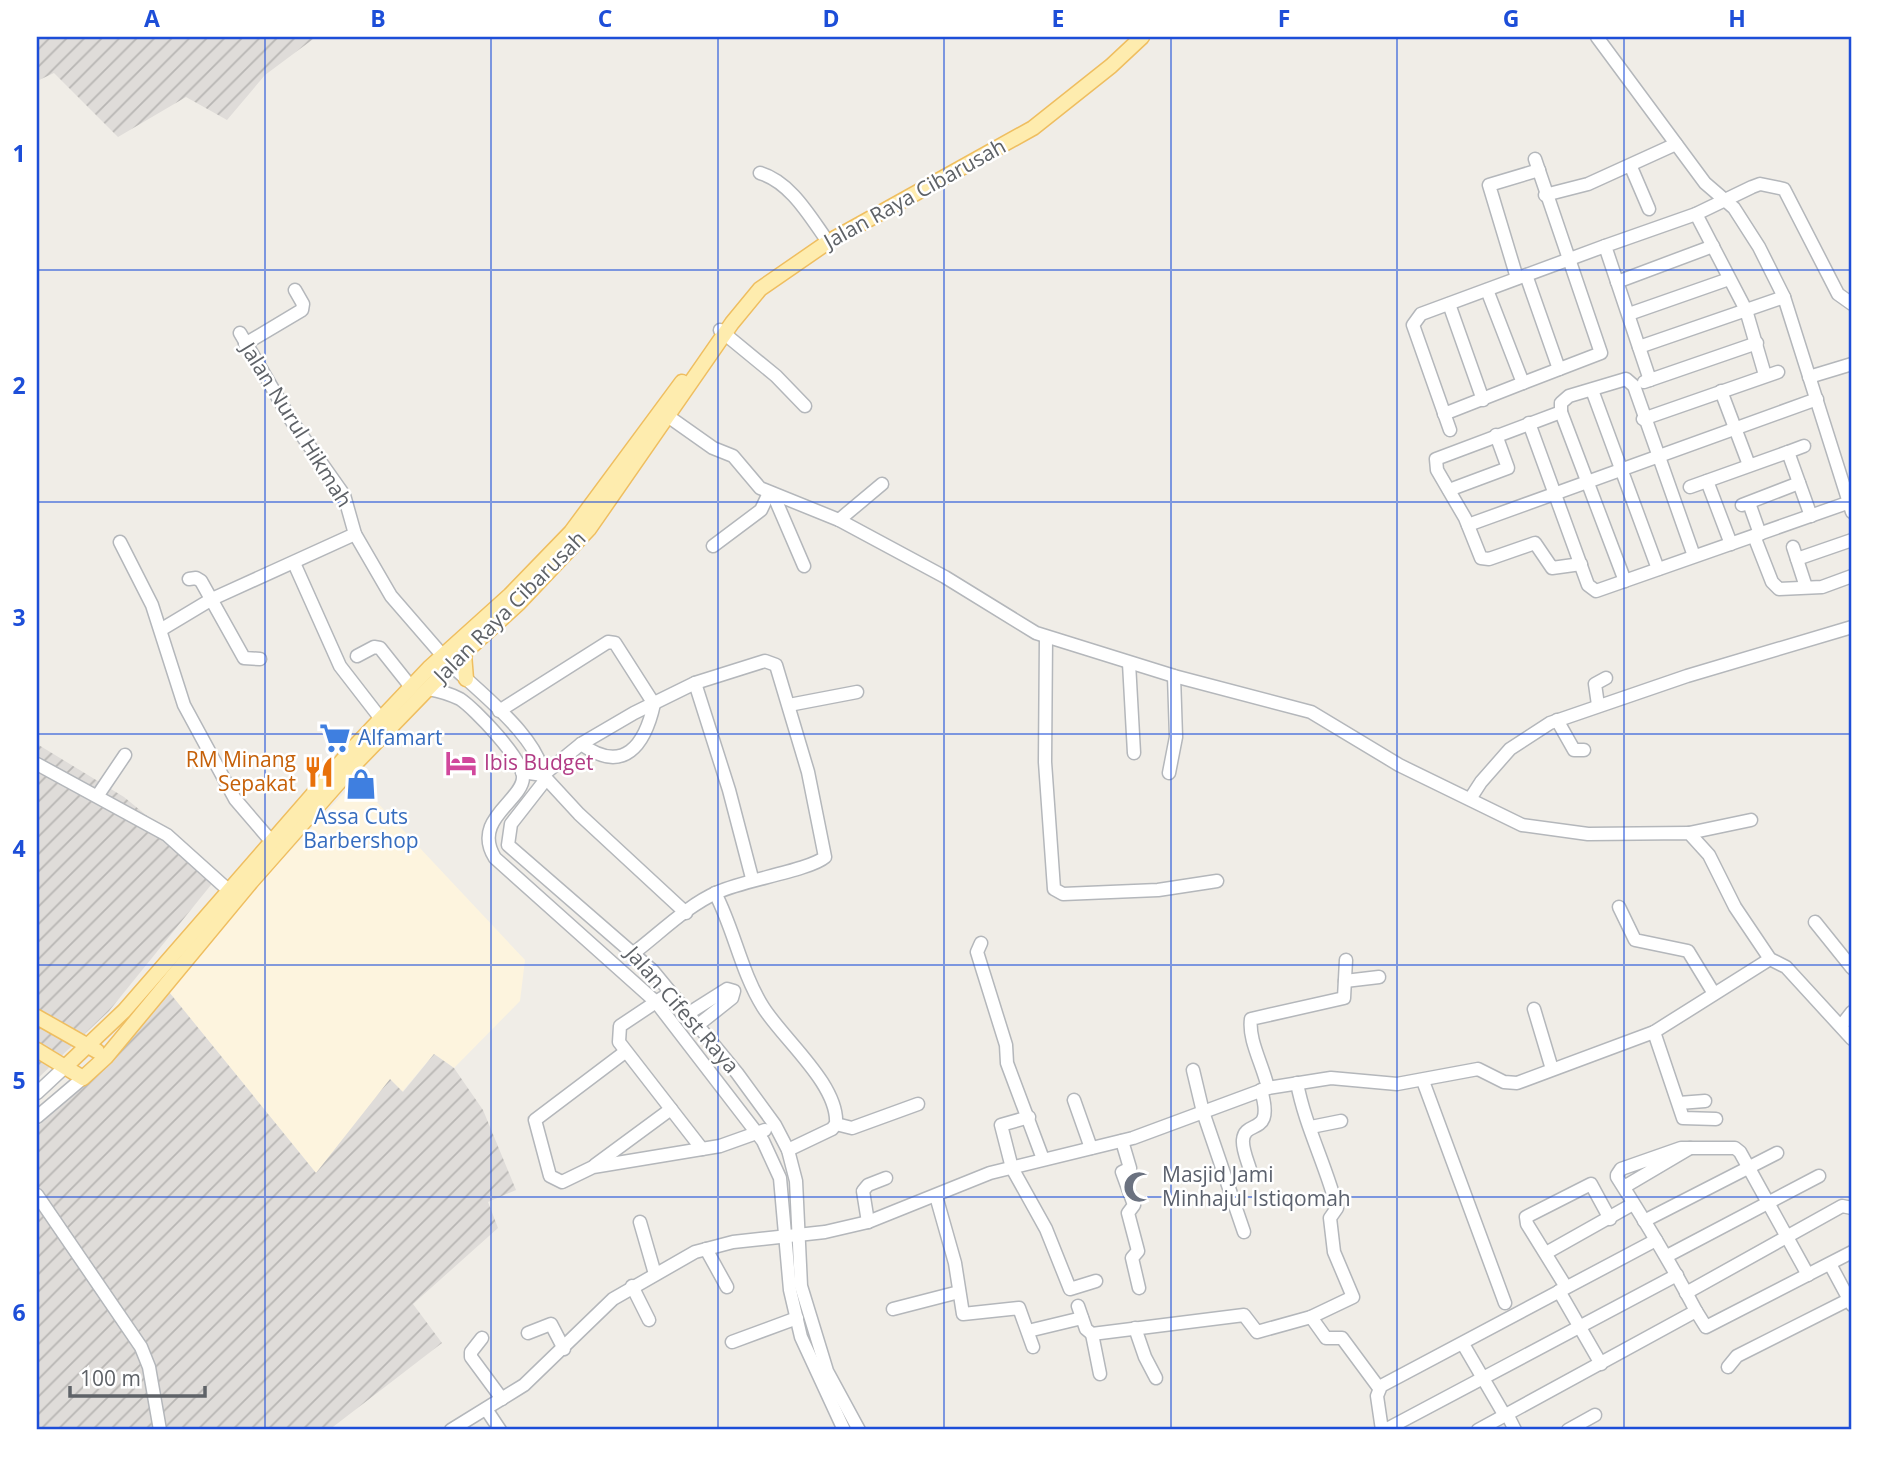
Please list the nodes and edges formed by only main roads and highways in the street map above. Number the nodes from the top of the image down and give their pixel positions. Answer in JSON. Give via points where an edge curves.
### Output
{"nodes":[{"id":1,"x":1139,"y":37,"type":"edge"},
{"id":2,"x":723,"y":331,"type":"junction"},
{"id":3,"x":664,"y":414,"type":"junction"},
{"id":4,"x":464,"y":654,"type":"junction"},
{"id":5,"x":447,"y":660,"type":"junction"},
{"id":6,"x":468,"y":682,"type":"road end"},
{"id":7,"x":233,"y":895,"type":"junction"},
{"id":8,"x":37,"y":1017,"type":"edge"},
{"id":9,"x":90,"y":1046,"type":"junction"},
{"id":10,"x":37,"y":1050,"type":"edge"},
{"id":11,"x":107,"y":1057,"type":"junction"},
{"id":12,"x":66,"y":1066,"type":"junction"}],
"edges":[{"from":1,"to":2,"type":"main road","name":"Jalan Raya Cibarusah","via":[[1111,66],[1033,128],[785,270],[755,294]]},
{"from":1,"to":2,"type":"main road","name":"Jalan Raya Cibarusah","via":[[1031,125],[826,240],[758,286]]},
{"from":2,"to":3,"type":"main road","name":"Jalan Raya Cibarusah"},
{"from":3,"to":4,"type":"main road","name":"Jalan Raya Cibarusah","via":[[589,529]]},
{"from":3,"to":5,"type":"main road","name":"Jalan Raya Cibarusah","via":[[571,532]]},
{"from":4,"to":5,"type":"main road","name":"Jalan Raya Cibarusah"},
{"from":4,"to":6,"type":"main road"},
{"from":5,"to":7,"type":"main road","name":"Jalan Raya Cibarusah","via":[[429,689]]},
{"from":5,"to":7,"type":"main road","name":"Jalan Raya Cibarusah","via":[[411,687],[381,719],[271,841]]},
{"from":7,"to":9,"type":"main road","name":"Jalan Raya Cibarusah"},
{"from":7,"to":11,"type":"main road","name":"Jalan Raya Cibarusah"},
{"from":8,"to":9,"type":"main road"},
{"from":9,"to":11,"type":"main road"},
{"from":9,"to":12,"type":"main road","name":"Jalan Raya Cibarusah"},
{"from":10,"to":12,"type":"main road"},
{"from":11,"to":12,"type":"main road","name":"Jalan Raya Cibarusah","via":[[83,1078]]}]}
